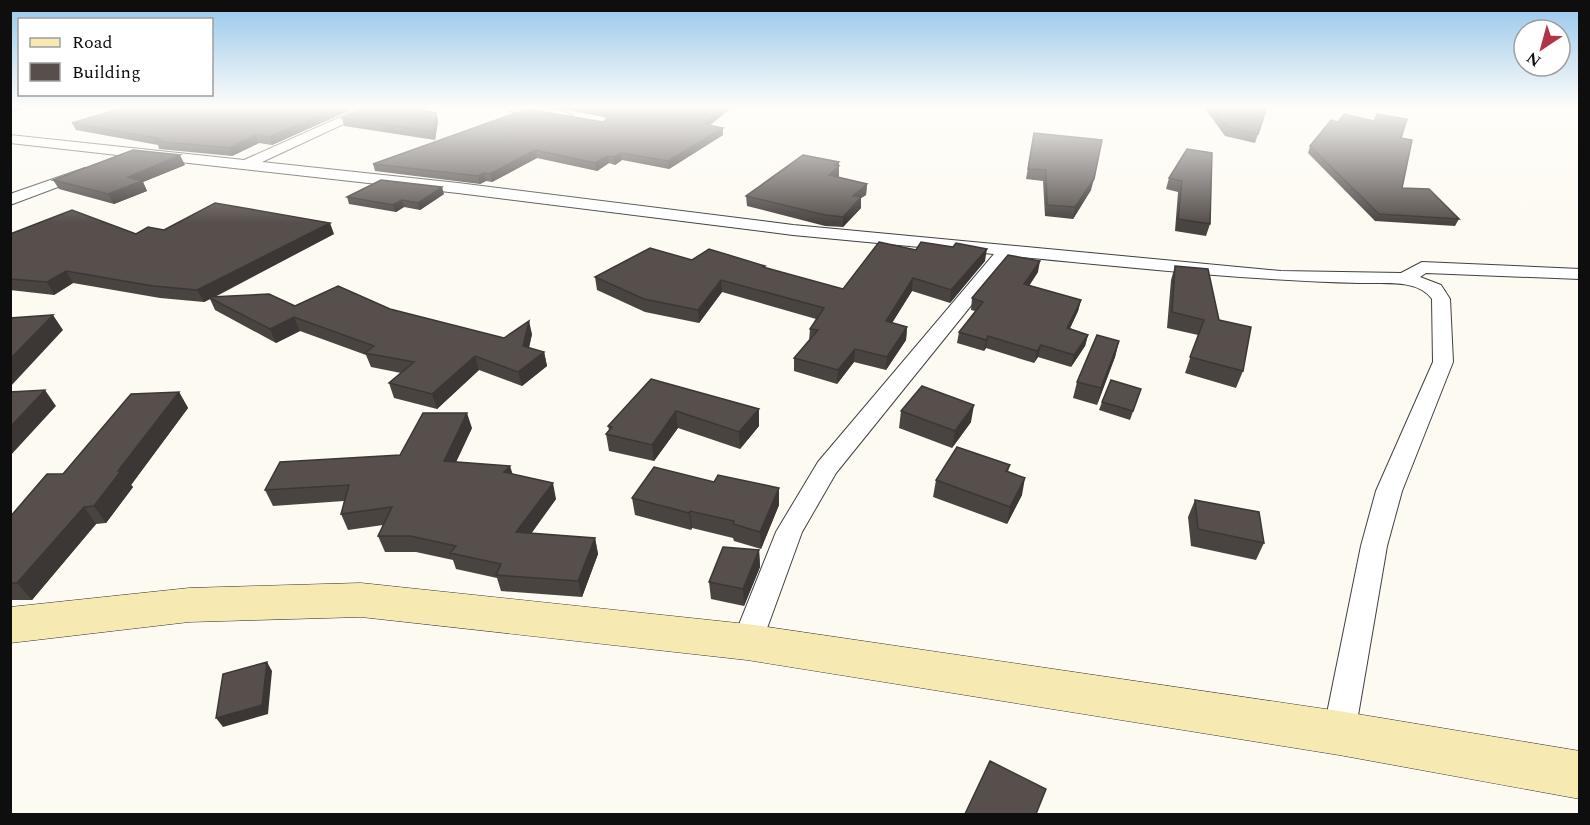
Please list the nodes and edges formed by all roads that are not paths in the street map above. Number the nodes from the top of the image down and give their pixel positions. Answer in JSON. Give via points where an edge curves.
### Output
{"nodes":[{"id":1,"x":69,"y":146,"type":"edge"},
{"id":2,"x":284,"y":146,"type":"edge"},
{"id":3,"x":137,"y":153,"type":"junction"},
{"id":4,"x":246,"y":165,"type":"junction"},
{"id":5,"x":10,"y":200,"type":"edge"},
{"id":6,"x":1007,"y":250,"type":"junction"},
{"id":7,"x":1580,"y":274,"type":"edge"},
{"id":8,"x":1405,"y":279,"type":"junction"},
{"id":9,"x":10,"y":625,"type":"edge"},
{"id":10,"x":747,"y":642,"type":"junction"},
{"id":11,"x":1339,"y":733,"type":"junction"},
{"id":12,"x":1580,"y":775,"type":"edge"}],
"edges":[{"from":1,"to":3,"type":"street"},
{"from":2,"to":4,"type":"street"},
{"from":3,"to":4,"type":"street"},
{"from":3,"to":5,"type":"street"},
{"from":4,"to":6,"type":"street","via":[[794,230]]},
{"from":6,"to":8,"type":"street","via":[[1281,276]]},
{"from":6,"to":10,"type":"street","via":[[827,468],[789,532]]},
{"from":7,"to":8,"type":"street","via":[[1422,267]]},
{"from":8,"to":11,"type":"street","via":[[1434,289],[1441,299],[1443,362],[1389,490],[1374,546]]},
{"from":9,"to":10,"type":"street","via":[[189,605],[362,600]]},
{"from":10,"to":11,"type":"street"},
{"from":11,"to":12,"type":"street"}]}
